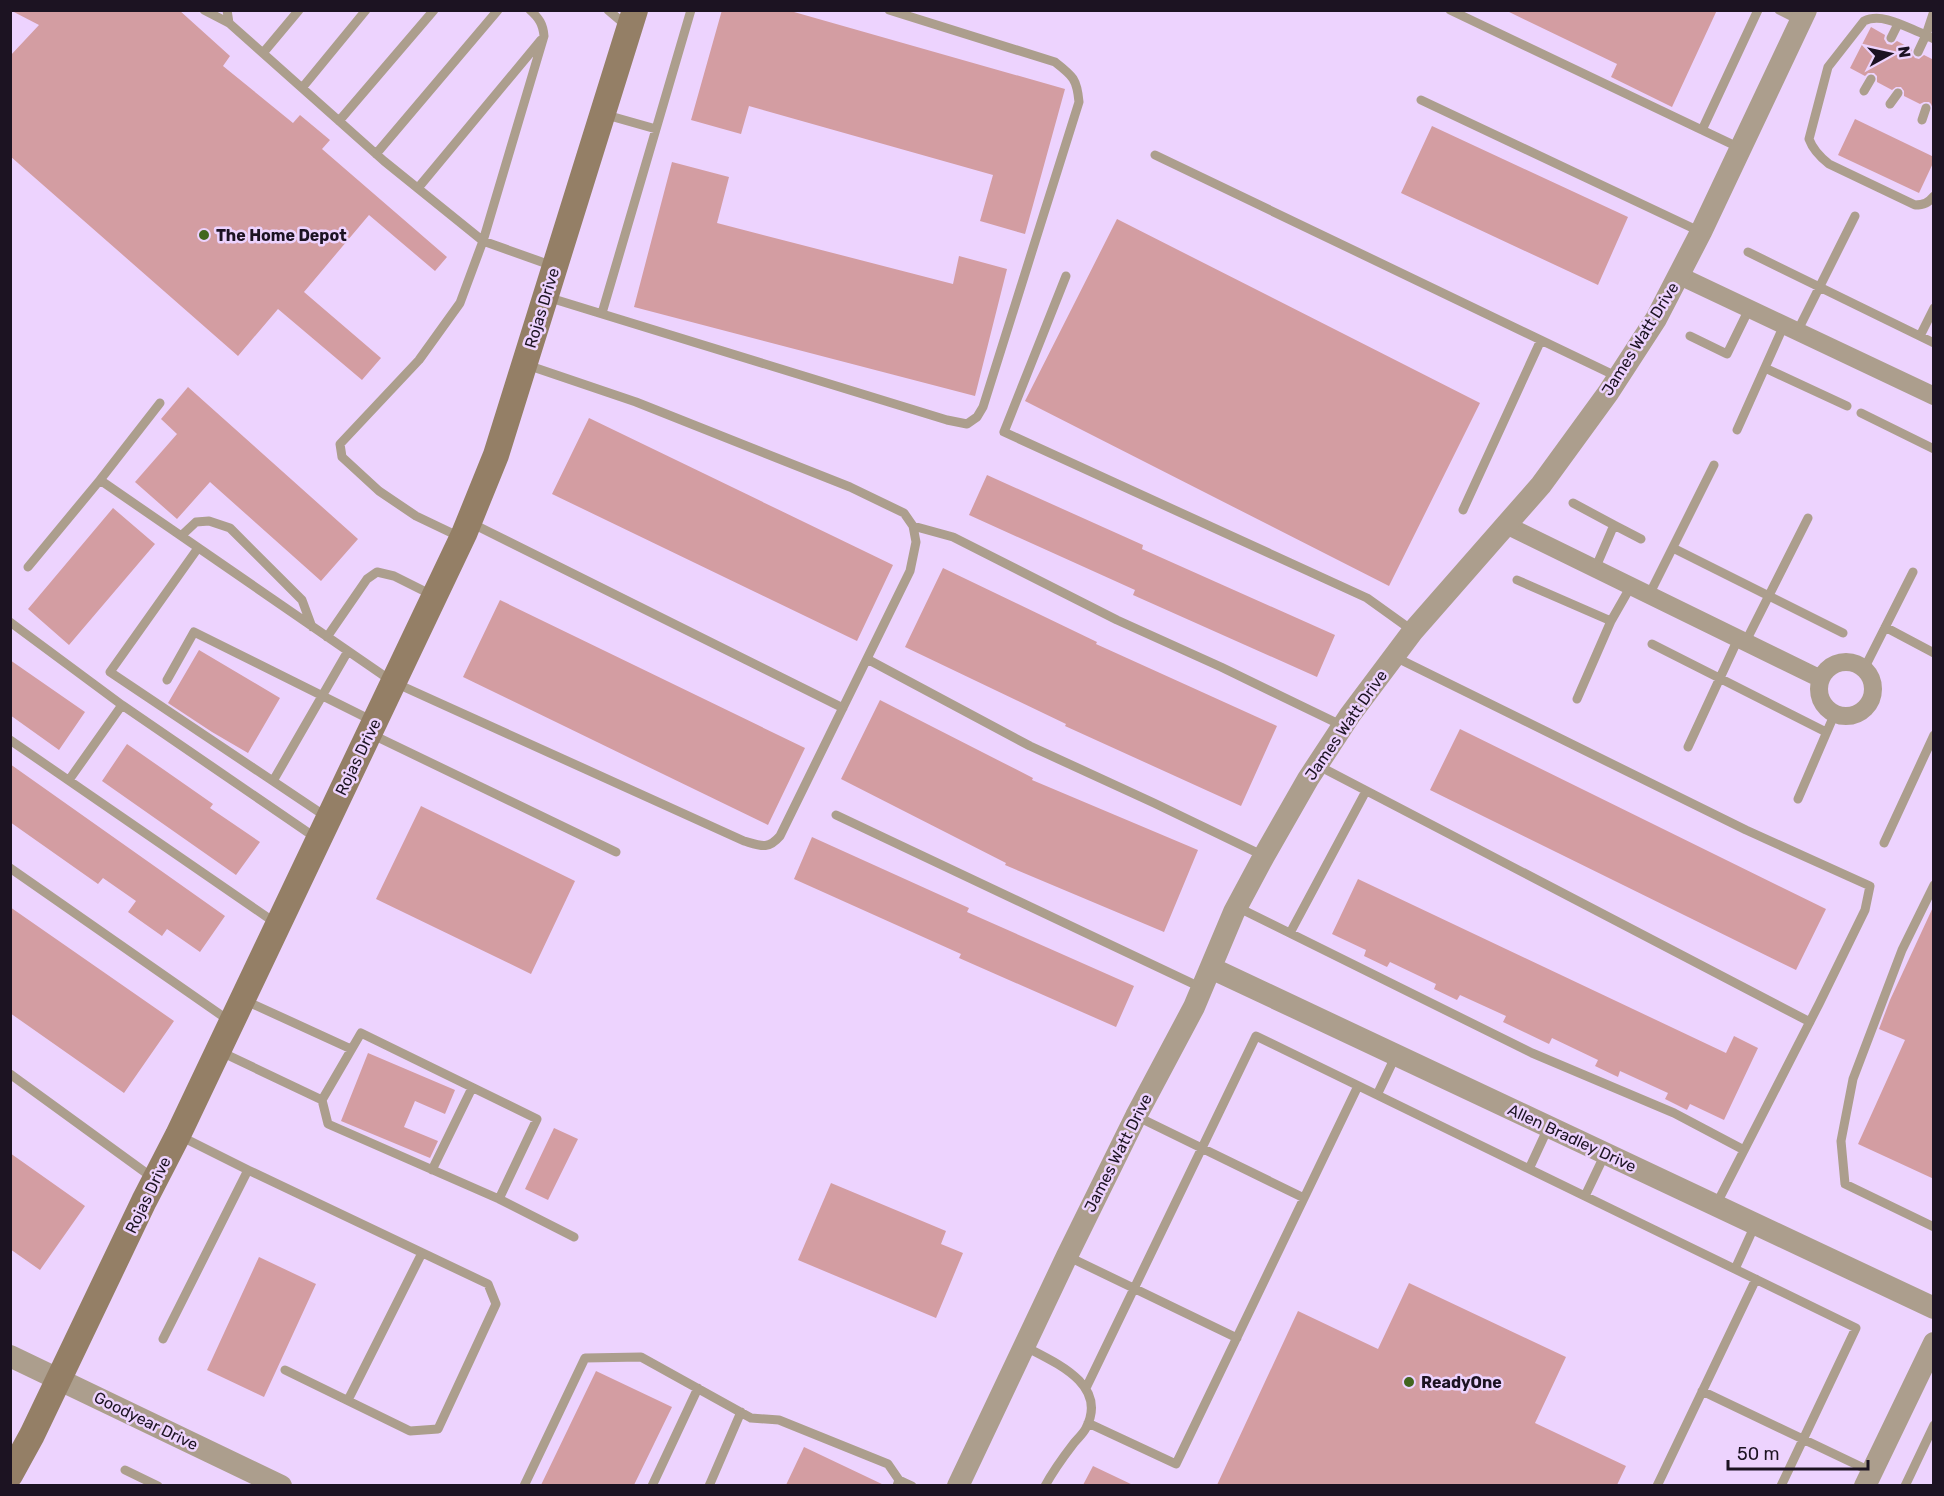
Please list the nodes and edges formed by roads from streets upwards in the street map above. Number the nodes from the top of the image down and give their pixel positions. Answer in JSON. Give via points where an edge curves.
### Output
{"nodes":[{"id":1,"x":1804,"y":16,"type":"edge"},
{"id":2,"x":633,"y":19,"type":"edge"},
{"id":3,"x":1680,"y":276,"type":"junction"},
{"id":4,"x":1934,"y":396,"type":"edge"},
{"id":5,"x":1506,"y":525,"type":"junction"},
{"id":6,"x":1821,"y":679,"type":"junction"},
{"id":7,"x":1211,"y":968,"type":"junction"},
{"id":8,"x":1934,"y":1308,"type":"edge"},
{"id":9,"x":1934,"y":1343,"type":"edge"},
{"id":10,"x":10,"y":1356,"type":"edge"},
{"id":11,"x":59,"y":1379,"type":"junction"},
{"id":12,"x":10,"y":1475,"type":"edge"},
{"id":13,"x":1870,"y":1481,"type":"edge"},
{"id":14,"x":266,"y":1482,"type":"edge"},
{"id":15,"x":958,"y":1485,"type":"edge"}],
"edges":[{"from":1,"to":3,"type":"street","name":"James Watt Drive"},
{"from":2,"to":11,"type":"main road","name":"Rojas Drive","via":[[496,455],[465,530]]},
{"from":3,"to":4,"type":"street"},
{"from":3,"to":5,"type":"street","name":"James Watt Drive","via":[[1618,377],[1541,485]]},
{"from":5,"to":6,"type":"street"},
{"from":5,"to":7,"type":"street","name":"James Watt Drive","via":[[1413,631],[1317,765],[1237,907]]},
{"from":6,"to":6,"type":"street","via":[[1840,663],[1857,664],[1872,684],[1870,701],[1858,713],[1834,713],[1821,698]]},
{"from":7,"to":8,"type":"street","name":"Allen Bradley Drive"},
{"from":7,"to":15,"type":"street","name":"James Watt Drive"},
{"from":9,"to":13,"type":"street"},
{"from":10,"to":11,"type":"street","name":"Goodyear Drive"},
{"from":11,"to":12,"type":"main road","name":"Rojas Drive"},
{"from":11,"to":14,"type":"street","name":"Goodyear Drive"}]}
